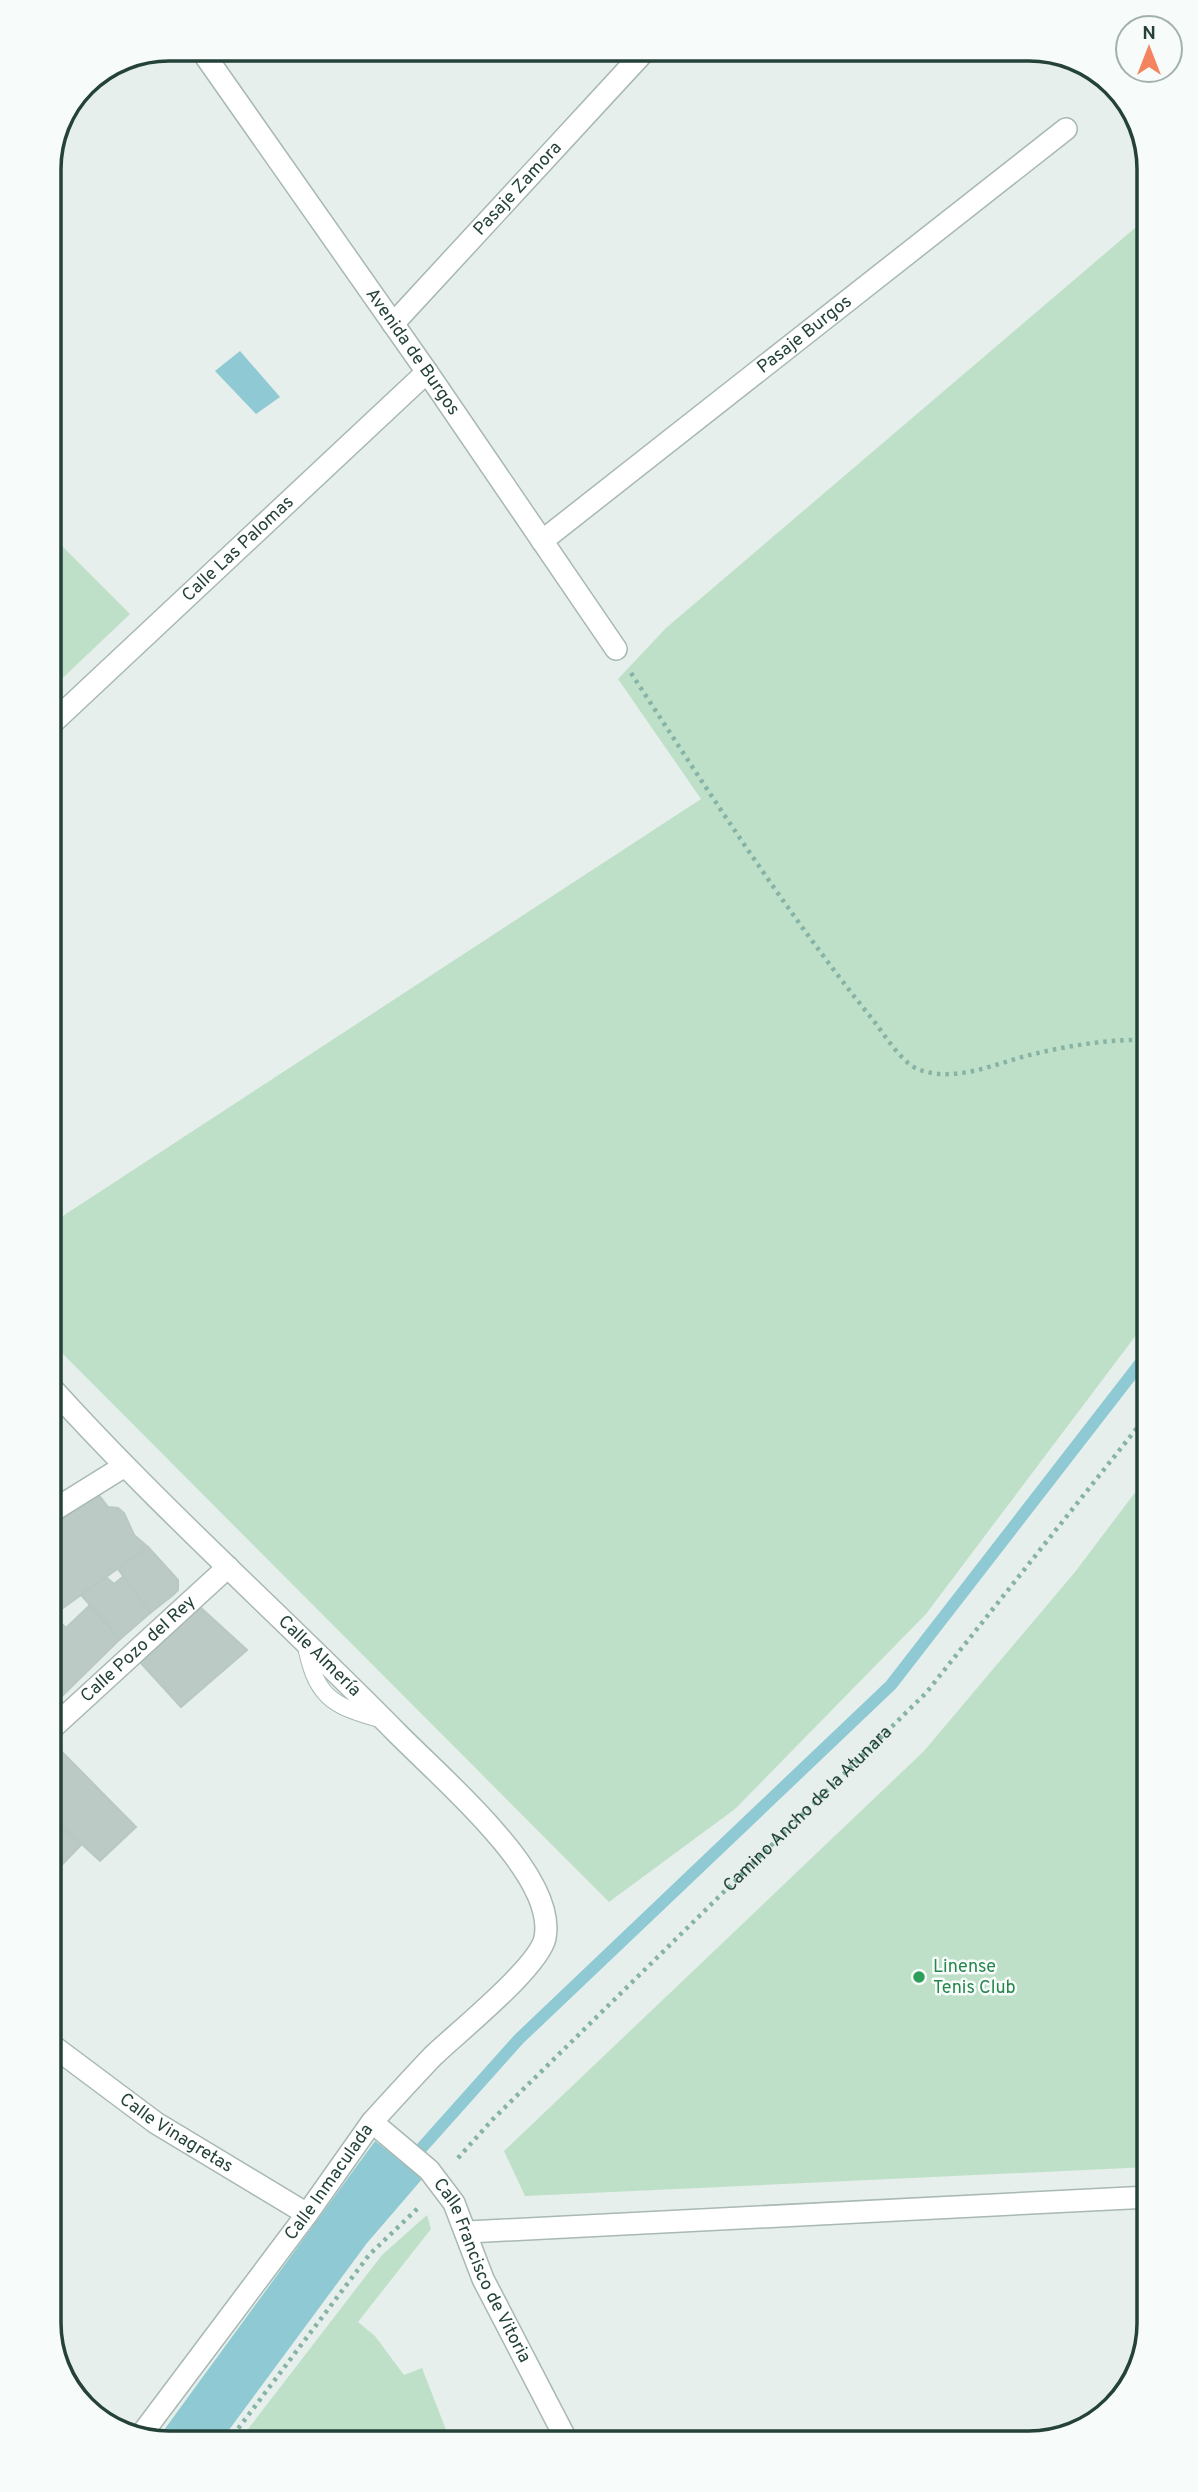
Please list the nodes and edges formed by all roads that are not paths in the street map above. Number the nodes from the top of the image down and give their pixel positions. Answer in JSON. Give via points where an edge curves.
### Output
{"nodes":[{"id":1,"x":209,"y":61,"type":"edge"},
{"id":2,"x":636,"y":61,"type":"edge"},
{"id":3,"x":1066,"y":129,"type":"dead end"},
{"id":4,"x":393,"y":324,"type":"junction"},
{"id":5,"x":427,"y":372,"type":"junction"},
{"id":6,"x":542,"y":541,"type":"junction"},
{"id":7,"x":616,"y":649,"type":"road end"},
{"id":8,"x":61,"y":715,"type":"edge"},
{"id":9,"x":61,"y":1398,"type":"edge"},
{"id":10,"x":123,"y":1467,"type":"junction"},
{"id":11,"x":61,"y":1506,"type":"edge"},
{"id":12,"x":228,"y":1567,"type":"junction"},
{"id":13,"x":61,"y":1720,"type":"edge"},
{"id":14,"x":540,"y":1950,"type":"joint"},
{"id":15,"x":61,"y":2052,"type":"edge"},
{"id":16,"x":377,"y":2126,"type":"junction"},
{"id":17,"x":1137,"y":2198,"type":"edge"},
{"id":18,"x":307,"y":2214,"type":"junction"},
{"id":19,"x":467,"y":2232,"type":"junction"},
{"id":20,"x":146,"y":2428,"type":"edge"},
{"id":21,"x":562,"y":2431,"type":"edge"}],
"edges":[{"from":1,"to":4,"type":"street","name":"Avenida de Burgos"},
{"from":2,"to":4,"type":"street","name":"Pasaje Zamora"},
{"from":3,"to":6,"type":"street","name":"Pasaje Burgos"},
{"from":4,"to":5,"type":"street","name":"Avenida de Burgos"},
{"from":5,"to":6,"type":"street","name":"Avenida de Burgos"},
{"from":5,"to":8,"type":"street","name":"Calle Las Palomas"},
{"from":6,"to":7,"type":"street","name":"Avenida de Burgos"},
{"from":9,"to":10,"type":"street","name":"Calle Almería"},
{"from":10,"to":11,"type":"street"},
{"from":10,"to":12,"type":"street","name":"Calle Almería"},
{"from":12,"to":13,"type":"street","name":"Calle Pozo del Rey"},
{"from":12,"to":14,"type":"street","name":"Calle Almería","via":[[494,1831],[544,1910],[546,1929]]},
{"from":14,"to":16,"type":"street","name":"Calle Inmaculada","via":[[520,1975],[433,2057]]},
{"from":15,"to":18,"type":"street","name":"Calle Vinagretas","via":[[156,2123]]},
{"from":16,"to":18,"type":"street","name":"Calle Inmaculada"},
{"from":16,"to":19,"type":"street","name":"Calle Francisco de Vitoria","via":[[435,2177]]},
{"from":17,"to":19,"type":"street"},
{"from":18,"to":20,"type":"street","name":"Calle Inmaculada"},
{"from":19,"to":21,"type":"street","name":"Calle Francisco de Vitoria","via":[[484,2279]]}]}
